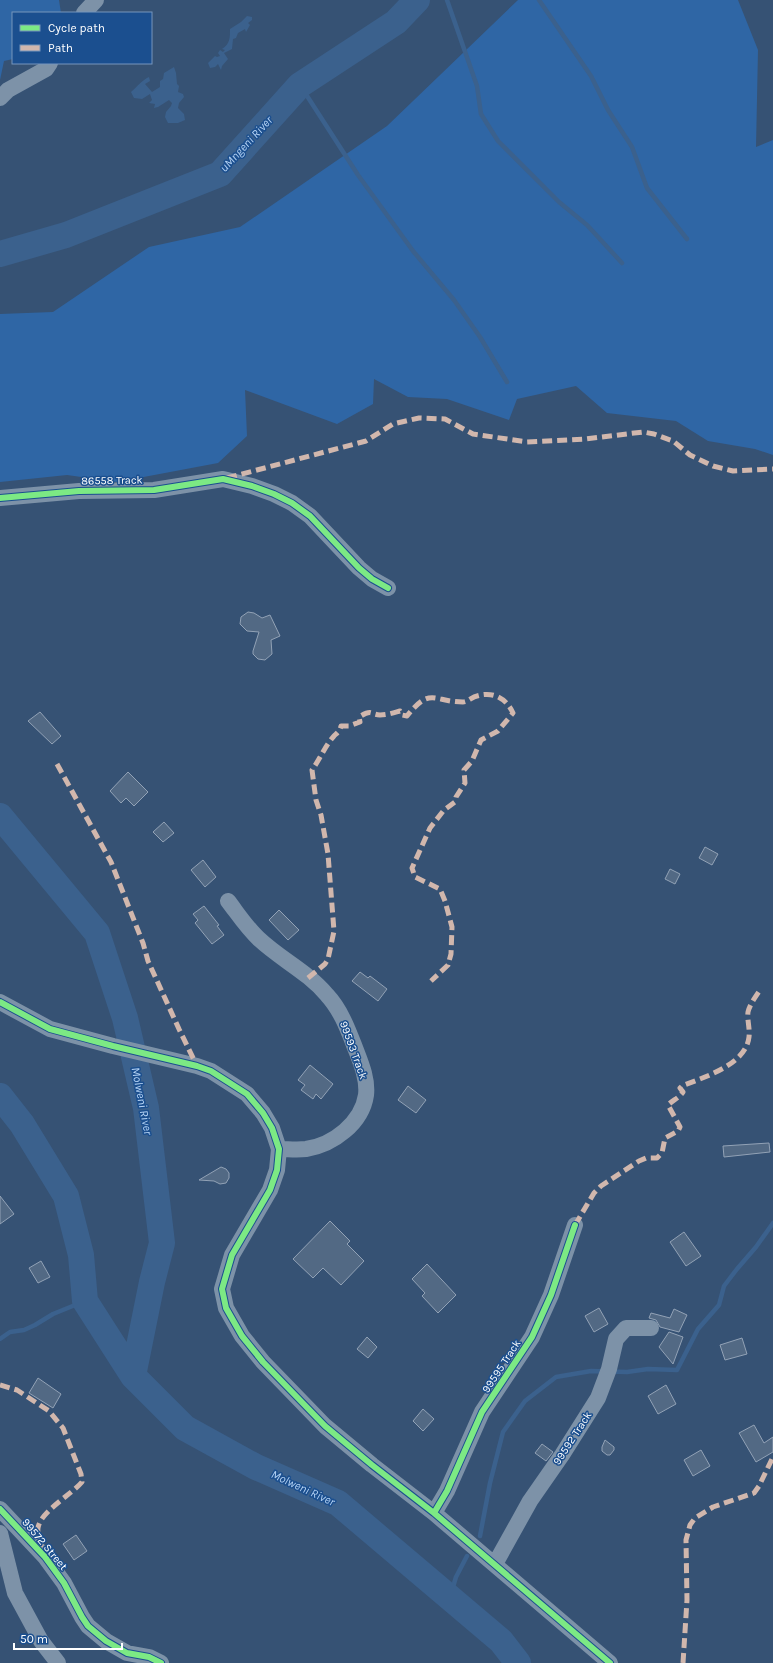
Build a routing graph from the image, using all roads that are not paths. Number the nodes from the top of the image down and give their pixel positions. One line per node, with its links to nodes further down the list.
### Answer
1 (96, 0): 2 (street)
2 (85, 12)
3 (49, 64): 4 (street)
4 (0, 98)
5 (0, 498): 6 (street, 86558 Track)
6 (388, 588)
7 (228, 902): 9 (street, 99593 Track)
8 (0, 1002): 9 (street)
9 (279, 1149): 13 (street)
10 (575, 1225): 13 (street, 99595 Track)
11 (651, 1328): 15 (street, 99592 Track)
12 (0, 1509): 17 (street, 99572 Street)
13 (434, 1513): 15 (street)
14 (0, 1533): 16 (street)
15 (494, 1564): 18 (street)
16 (58, 1663)
17 (161, 1663)
18 (610, 1663)

